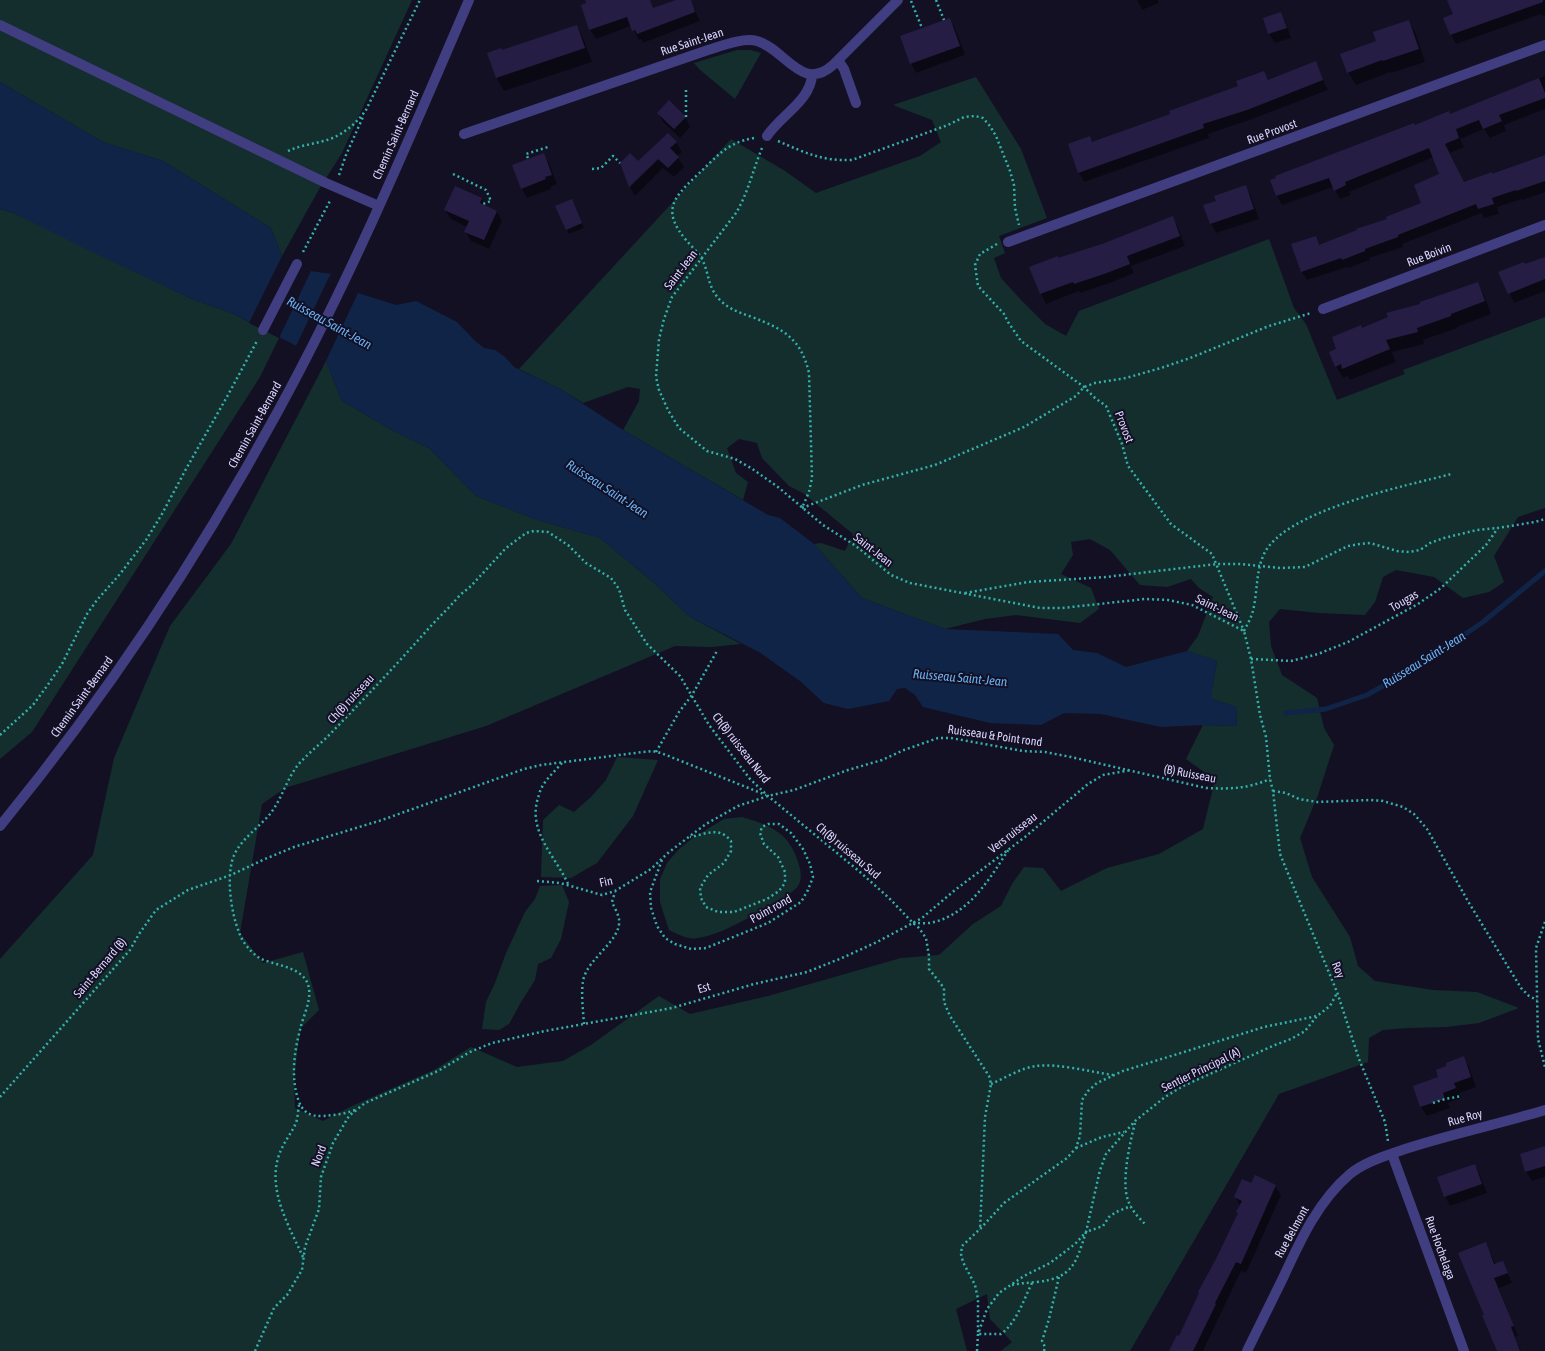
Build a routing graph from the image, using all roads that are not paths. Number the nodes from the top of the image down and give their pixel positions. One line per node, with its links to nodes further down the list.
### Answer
1 (469, 0): 10 (street, Chemin Saint-Bernard)
2 (898, 0): 5 (street)
3 (0, 25): 10 (street)
4 (1545, 45): 12 (street, Rue Provost)
5 (838, 60): 6 (street); 7 (street)
6 (812, 75): 8 (street, Rue Saint-Jean); 9 (street)
7 (856, 103)
8 (464, 134)
9 (767, 136)
10 (379, 206): 16 (street, Chemin Saint-Bernard)
11 (1545, 225): 14 (street, Rue Boivin)
12 (1008, 242)
13 (297, 264): 15 (street)
14 (1323, 309)
15 (263, 330)
16 (0, 826)
17 (1545, 1110): 18 (street, Rue Roy)
18 (1392, 1154): 19 (street, Rue Belmont); 20 (street, Rue Hochelaga)
19 (1247, 1351)
20 (1464, 1351)

